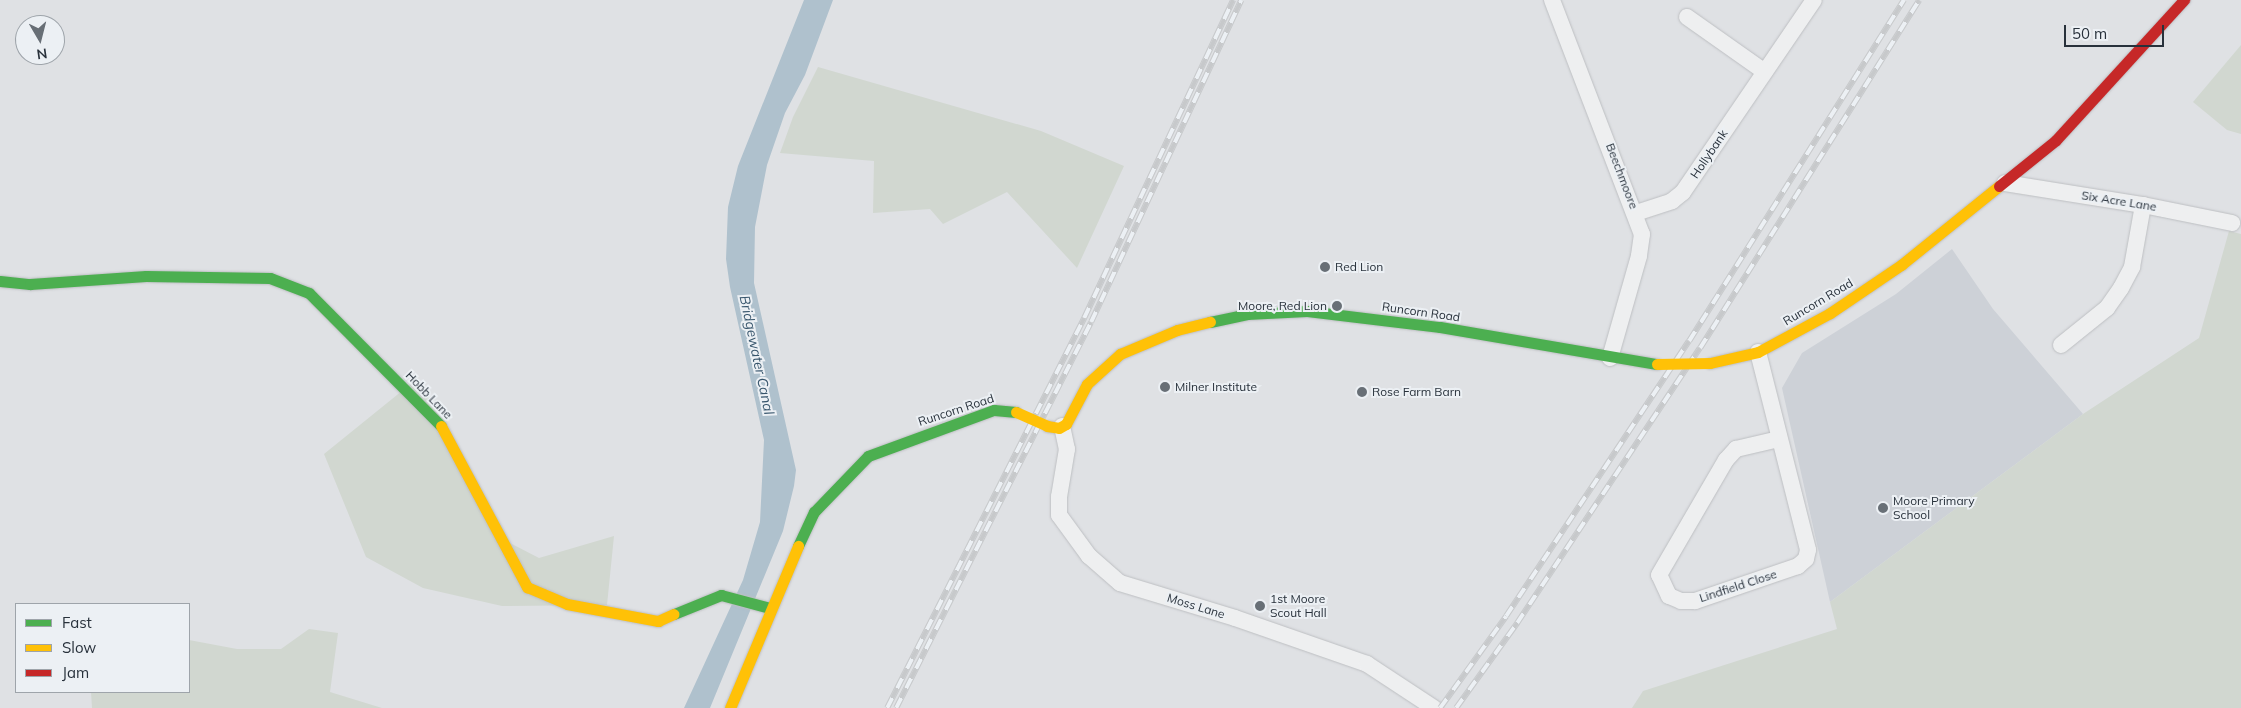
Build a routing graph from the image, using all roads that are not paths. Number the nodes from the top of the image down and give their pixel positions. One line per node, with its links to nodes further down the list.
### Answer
1 (1552, 0): 8 (street, Beechmoore)
2 (1814, 0): 5 (street, Hollybank)
3 (2184, 0): 6 (street, Runcorn Road)
4 (1687, 17): 5 (street)
5 (1764, 72): 8 (street, Hollybank)
6 (2005, 183): 7 (street, Six Acre Lane); 12 (street, Runcorn Road)
7 (2143, 205): 9 (street, Six Acre Lane); 11 (street)
8 (1636, 212): 13 (street, Beechmoore)
9 (2232, 223)
10 (0, 281): 16 (street, Hobb Lane)
11 (2061, 345)
12 (1758, 352): 13 (street, Runcorn Road, bridge); 15 (street, Lindfield Close)
13 (1610, 358): 14 (street, Runcorn Road)
14 (1055, 426): 16 (street, Runcorn Road, bridge); 17 (street, Moss Lane)
15 (1779, 440): 15 (street, Lindfield Close)
16 (766, 607): 18 (street, Runcorn Road)
17 (1430, 705)
18 (730, 708)

